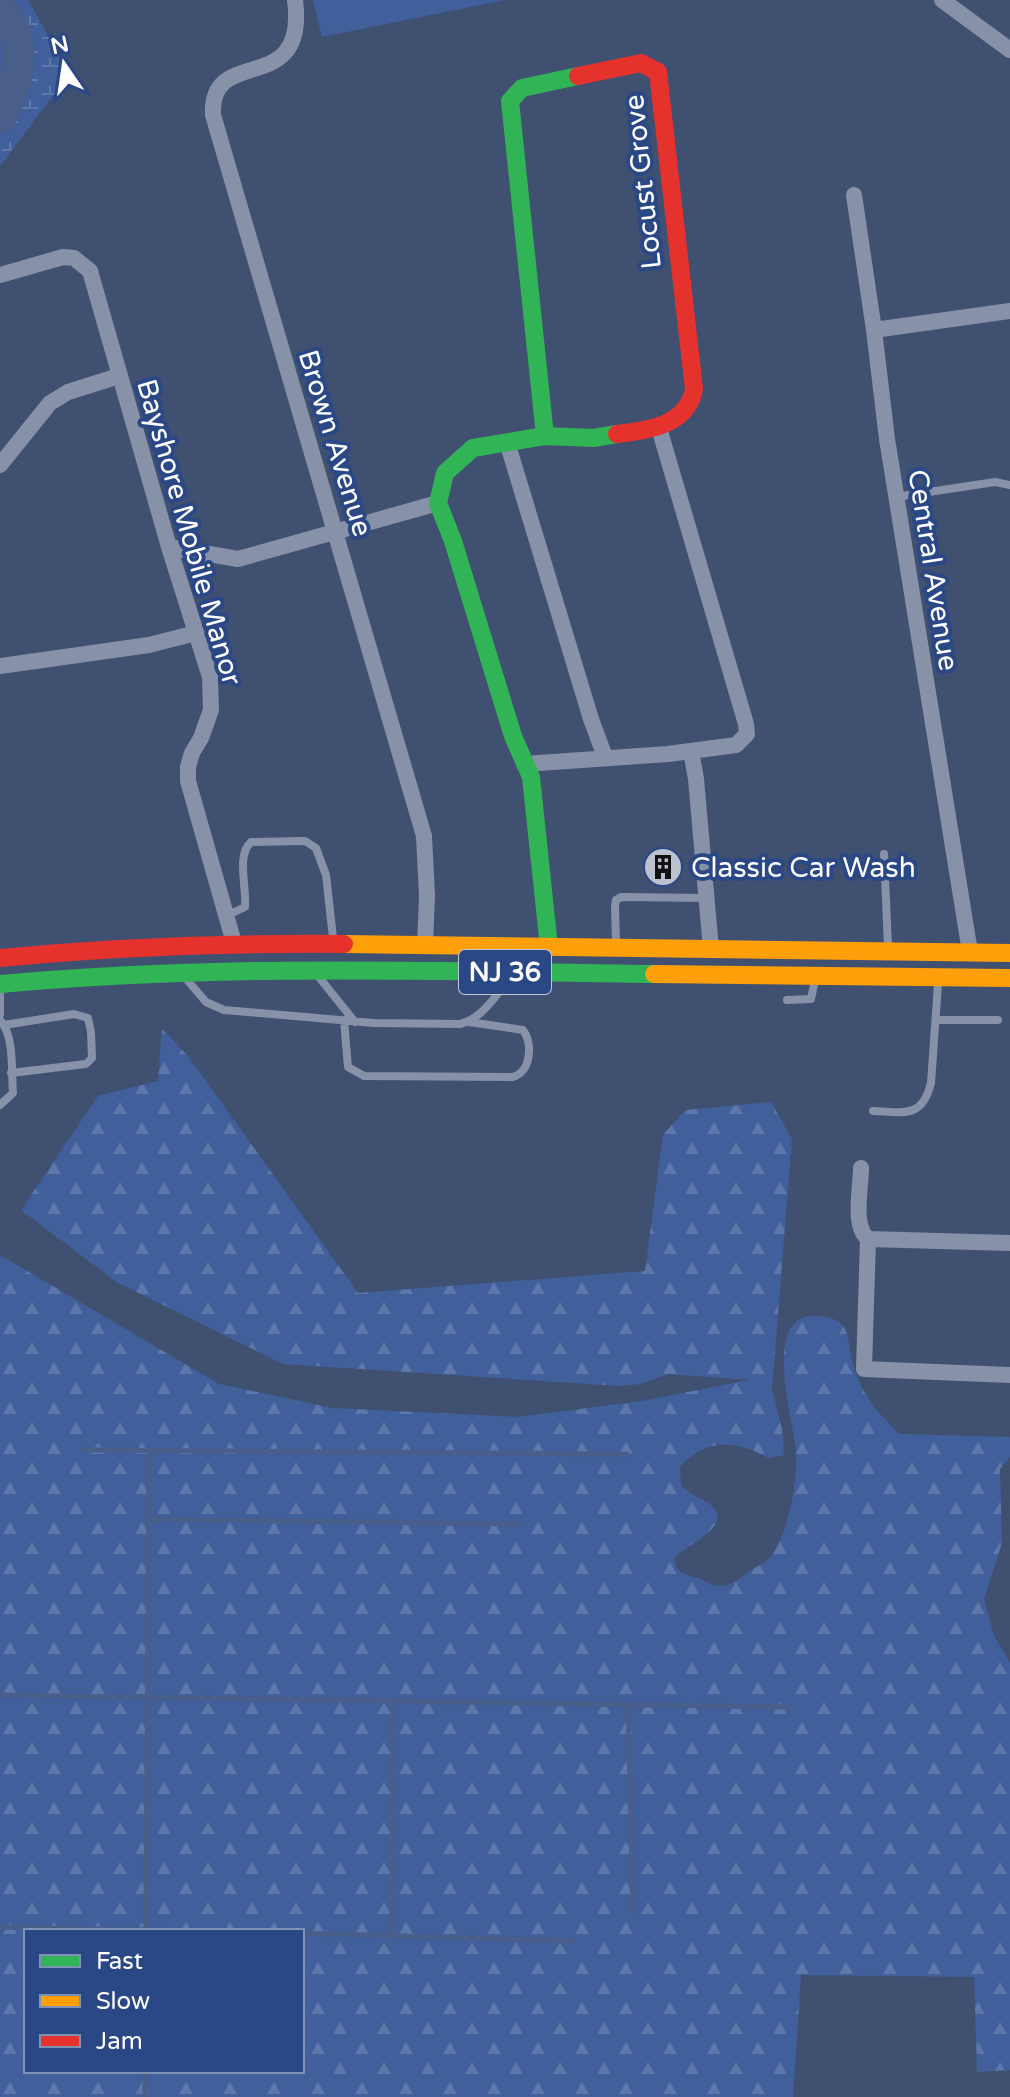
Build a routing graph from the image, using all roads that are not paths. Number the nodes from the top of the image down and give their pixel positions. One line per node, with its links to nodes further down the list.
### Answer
1 (295, 0): 16 (street, Brown Avenue)
2 (942, 0): 3 (street)
3 (1010, 50)
4 (854, 195): 7 (street, Central Avenue)
5 (0, 275): 8 (street, Bayshore Mobile Manor)
6 (1010, 311): 7 (street)
7 (874, 330): 14 (street, Central Avenue)
8 (119, 376): 12 (street); 17 (street, Bayshore Mobile Manor)
9 (659, 428): 10 (main road, Locust Grove); 10 (main road, Locust Grove); 20 (street)
10 (545, 436): 11 (main road, Locust Grove)
11 (507, 442): 15 (main road, Locust Grove); 21 (street)
12 (0, 465)
13 (1010, 485): 14 (lane)
14 (896, 497): 33 (street, Central Avenue)
15 (438, 503): 16 (street); 22 (main road)
16 (335, 533): 17 (street); 28 (street, Brown Avenue)
17 (169, 547): 18 (street, Bayshore Mobile Manor)
18 (196, 633): 19 (street); 25 (street, Bayshore Mobile Manor)
19 (0, 666)
20 (691, 751): 21 (street); 24 (street)
21 (605, 757): 22 (street)
22 (524, 764): 29 (main road)
23 (884, 854): 32 (lane)
24 (706, 898): 30 (lane); 31 (street)
25 (228, 915): 26 (street, Bayshore Mobile Manor); 27 (lane)
26 (234, 943): 27 (main road, NJ 36); 35 (main road, NJ 36)
27 (333, 944): 28 (main road, NJ 36)
28 (425, 945): 29 (main road, NJ 36)
29 (549, 947): 30 (main road, NJ 36)
30 (616, 948): 31 (main road, NJ 36)
31 (711, 949): 32 (main road, NJ 36)
32 (888, 951): 33 (main road, NJ 36)
33 (970, 952): 34 (main road, NJ 36)
34 (1010, 953)
35 (0, 958)
36 (312, 970): 37 (main road, NJ 36); 38 (main road, NJ 36); 48 (lane)
37 (179, 971): 42 (main road, NJ 36); 45 (lane)
38 (516, 972): 39 (main road, NJ 36); 49 (lane)
39 (816, 976): 40 (main road, NJ 36); 43 (lane)
40 (938, 978): 41 (main road, NJ 36); 46 (lane)
41 (1010, 978)
42 (0, 984): 44 (lane)
43 (787, 1000)
44 (1, 1019): 50 (lane); 50 (lane)
45 (344, 1020): 48 (lane); 49 (lane)
46 (936, 1020): 47 (lane); 52 (lane)
47 (998, 1020)
48 (355, 1022): 49 (lane)
49 (468, 1022)
50 (11, 1073): 51 (lane)
51 (0, 1105)
52 (873, 1111)
53 (861, 1168): 54 (street)
54 (868, 1239): 55 (street); 56 (street)
55 (1010, 1243)
56 (1010, 1375)

